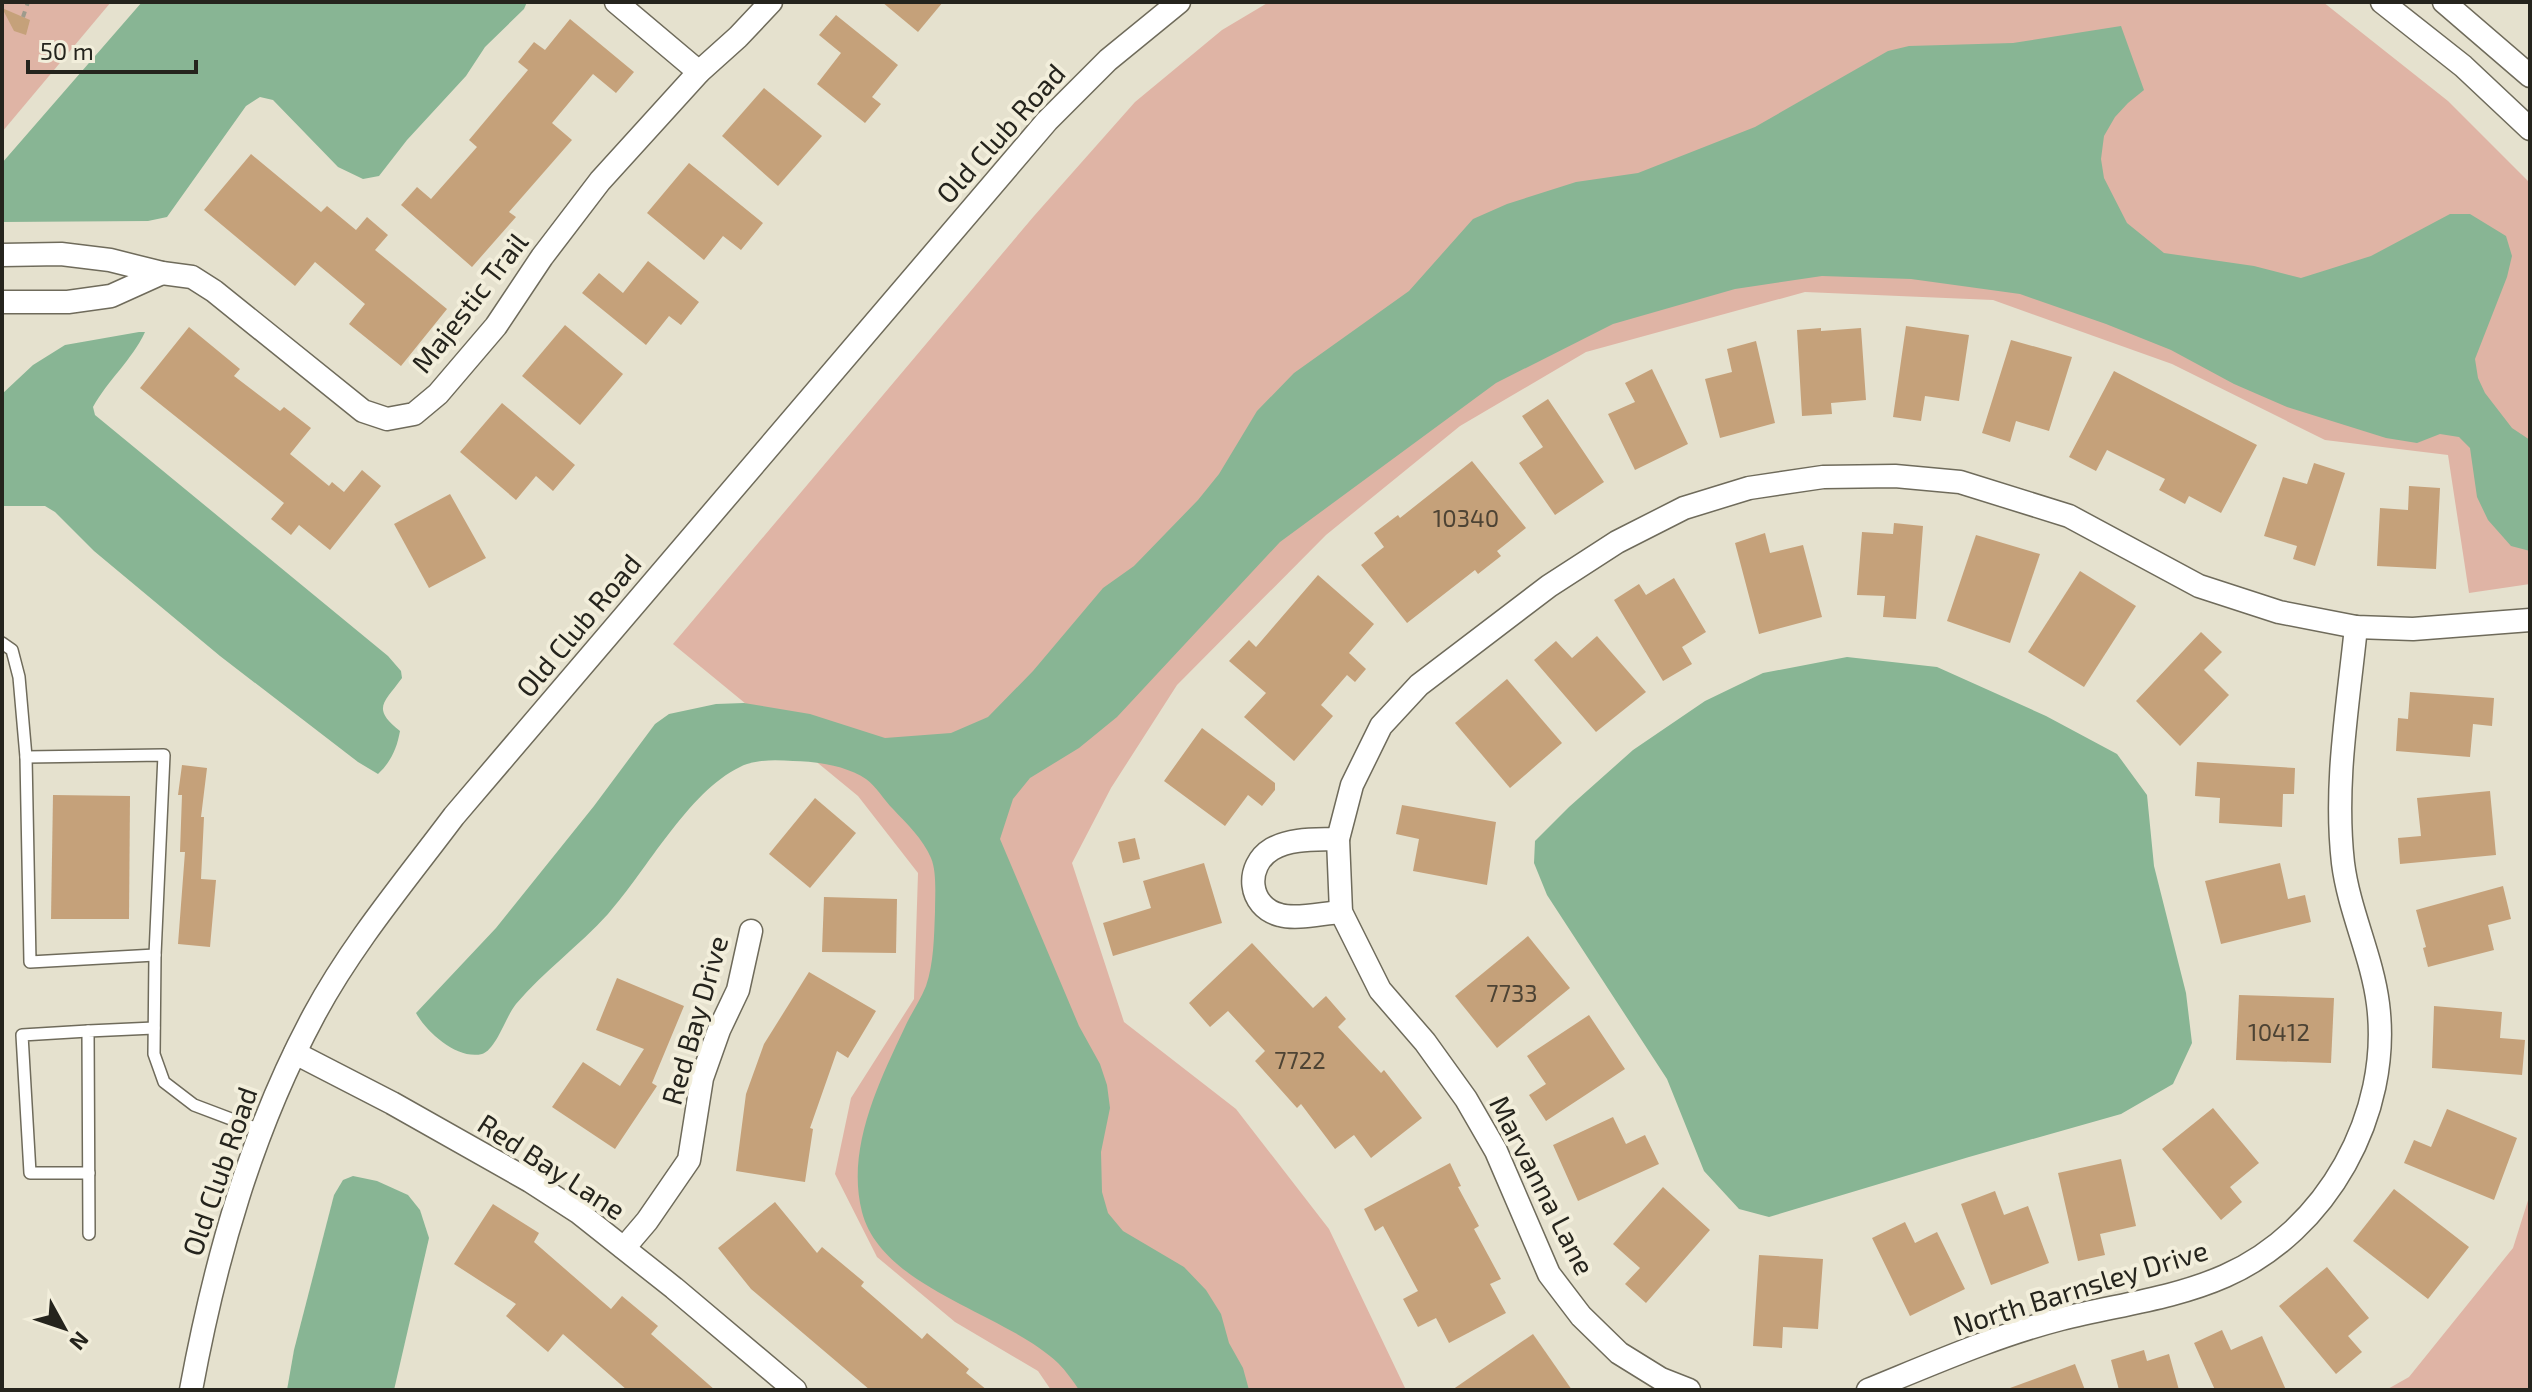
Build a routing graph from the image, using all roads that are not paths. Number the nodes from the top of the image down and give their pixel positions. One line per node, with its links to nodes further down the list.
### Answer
1 (616, 2): 6 (street)
2 (771, 2): 6 (street, Majestic Trail)
3 (1179, 2): 22 (street, Old Club Road)
4 (2382, 2): 8 (street)
5 (2444, 2): 7 (street)
6 (699, 72): 10 (street, Majestic Trail)
7 (2530, 76)
8 (2530, 129)
9 (2, 255): 10 (street, Majestic Trail)
10 (162, 273): 11 (street)
11 (2, 302)
12 (2530, 620): 13 (street, Marvanna Lane)
13 (2356, 627): 16 (street, Marvanna Lane); 30 (street, North Barnsley Drive)
14 (2, 643): 15 (lane)
15 (26, 757): 19 (lane); 19 (lane)
16 (1338, 839): 17 (street, Marvanna Lane); 17 (street)
17 (1341, 912): 29 (street, Marvanna Lane)
18 (751, 931): 26 (street, Red Bay Drive)
19 (155, 955): 20 (lane)
20 (154, 1028): 21 (lane); 23 (lane)
21 (88, 1031): 24 (lane); 24 (lane)
22 (295, 1053): 23 (street, Old Club Road); 26 (street, Red Bay Lane)
23 (260, 1130): 27 (street, Old Club Road)
24 (89, 1173): 25 (lane)
25 (89, 1234)
26 (624, 1248): 28 (street, Red Bay Lane)
27 (191, 1390)
28 (795, 1390)
29 (1689, 1390)
30 (1868, 1390)

